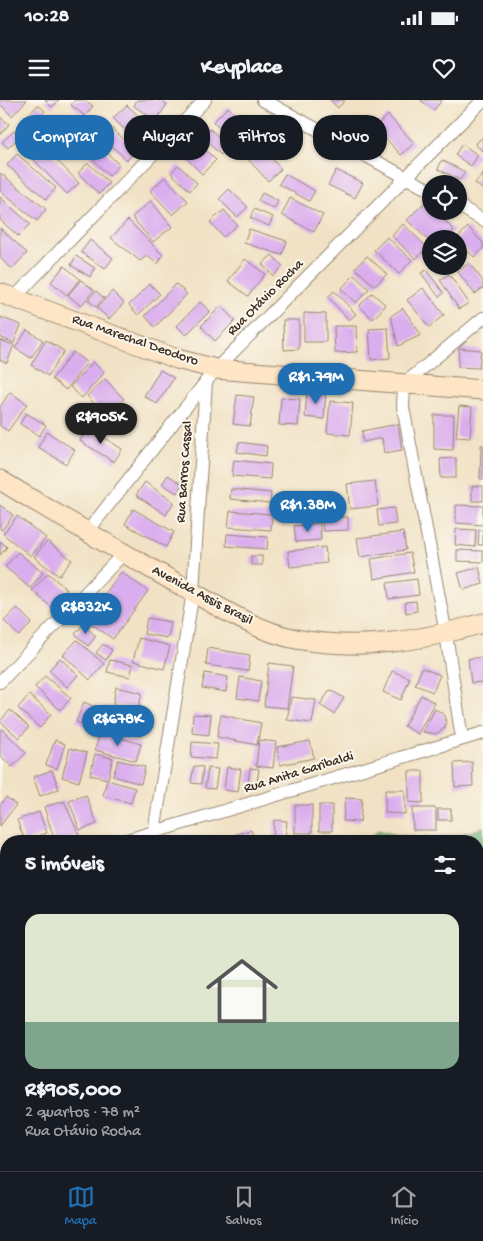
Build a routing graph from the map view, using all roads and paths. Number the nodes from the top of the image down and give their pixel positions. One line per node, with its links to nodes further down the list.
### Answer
1 (205, 100): 8 (street)
2 (263, 100): 4 (street)
3 (483, 100): 4 (street, Rua Otávio Rocha)
4 (406, 178): 5 (street); 10 (street, Rua Otávio Rocha)
5 (422, 187)
6 (467, 211): 7 (street)
7 (483, 220)
8 (7, 295): 10 (street, Rua Marechal Deodoro)
9 (483, 318): 11 (street)
10 (211, 375): 11 (street, Rua Marechal Deodoro); 14 (street, Rua Otávio Rocha); 16 (street, Rua Barros Cassal)
11 (404, 384): 12 (street, Rua Marechal Deodoro); 18 (street)
12 (483, 390)
13 (0, 480): 14 (street, Avenida Assis Brasil)
14 (87, 532): 15 (street, Avenida Assis Brasil)
15 (124, 553): 16 (street, Avenida Assis Brasil); 19 (street)
16 (192, 592): 18 (street, Avenida Assis Brasil); 22 (street, Rua Barros Cassal)
17 (483, 623): 18 (street, Avenida Assis Brasil)
18 (446, 634): 21 (street)
19 (0, 682)
20 (483, 733): 21 (street, Rua Anita Garibaldi)
21 (462, 739): 22 (street, Rua Anita Garibaldi)
22 (154, 832): 23 (street, Rua Anita Garibaldi)
23 (144, 835)

